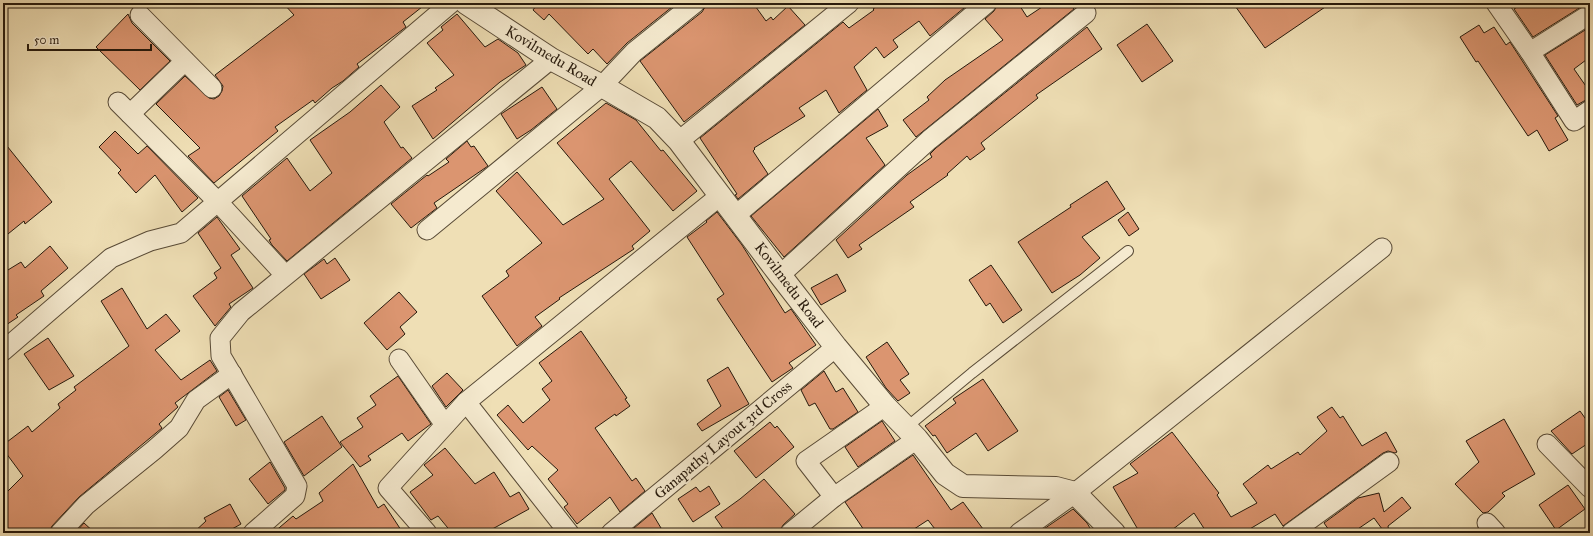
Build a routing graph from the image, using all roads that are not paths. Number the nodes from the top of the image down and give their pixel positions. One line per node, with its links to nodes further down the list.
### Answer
1 (452, 3): 18 (street)
2 (466, 3): 11 (street, Kovilmedu Road)
3 (695, 3): 13 (street)
4 (849, 3): 16 (street)
5 (987, 3): 19 (street)
6 (1496, 3): 10 (street)
7 (1086, 14): 24 (street)
8 (1590, 14): 10 (street)
9 (140, 15): 12 (street)
10 (1530, 52): 15 (street)
11 (550, 59): 13 (street, Kovilmedu Road); 23 (street)
12 (185, 61): 14 (street); 18 (street)
13 (602, 86): 16 (street, Kovilmedu Road); 20 (street)
14 (212, 88)
15 (1590, 110)
16 (680, 141): 17 (street, Kovilmedu Road)
17 (721, 196): 19 (street, Kovilmedu Road); 29 (street)
18 (218, 202): 23 (street); 26 (street)
19 (736, 215): 24 (street, Kovilmedu Road)
20 (426, 230)
21 (1382, 248): 36 (street)
22 (1128, 251): 32 (lane)
23 (285, 275): 28 (street)
24 (780, 275): 25 (street, Kovilmedu Road)
25 (836, 347): 30 (street, Kovilmedu Road); 42 (street, Ganapathy Layout 3rd Cross)
26 (3, 351)
27 (399, 359): 31 (street)
28 (232, 374): 38 (street); 39 (street)
29 (466, 402): 31 (street); 41 (street)
30 (885, 406): 32 (street, Kovilmedu Road); 37 (street)
31 (445, 425): 40 (street)
32 (912, 433): 36 (street, Kovilmedu Road); 37 (street)
33 (1547, 444): 35 (street)
34 (1389, 462): 46 (street)
35 (1590, 488)
36 (1075, 492): 44 (street); 45 (street)
37 (834, 497): 43 (street)
38 (60, 533)
39 (253, 533)
40 (427, 533)
41 (569, 533)
42 (611, 533)
43 (790, 533)
44 (1019, 533)
45 (1114, 533)
46 (1291, 533)

